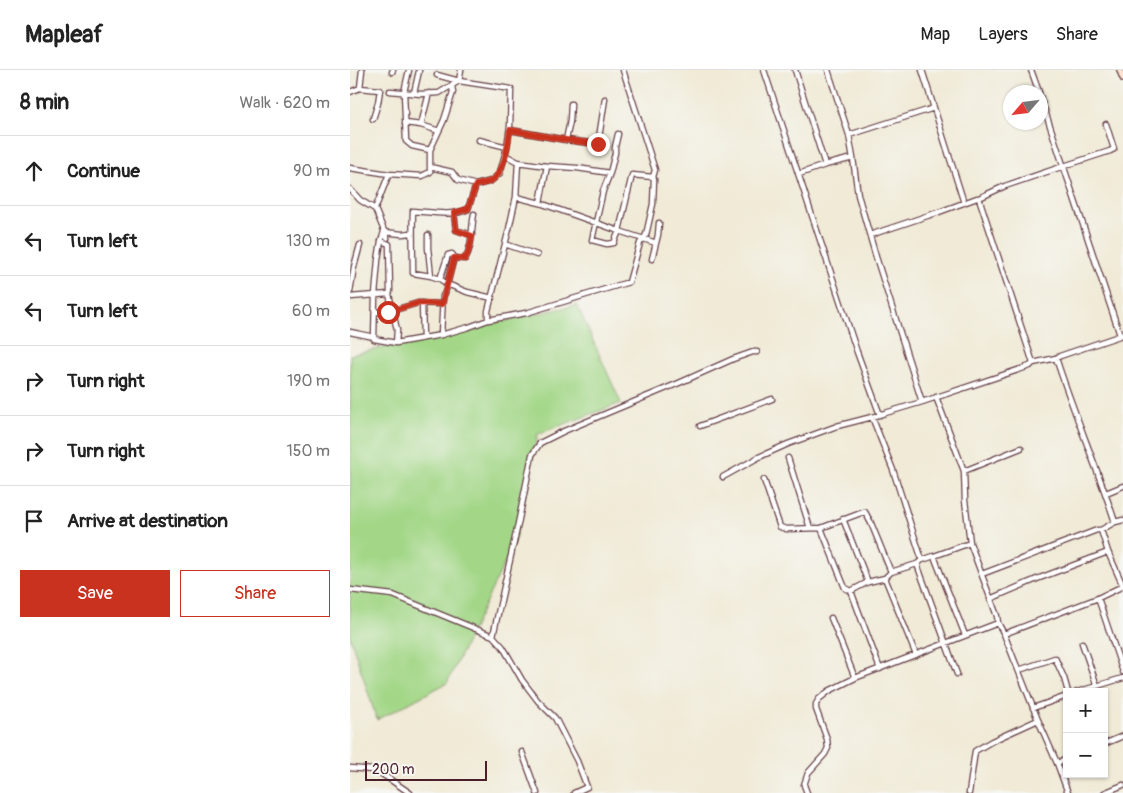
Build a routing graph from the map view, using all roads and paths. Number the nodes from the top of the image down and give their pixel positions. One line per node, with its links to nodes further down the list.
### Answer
1 (362, 70): 17 (street)
2 (410, 70): 20 (street)
3 (419, 70): 21 (street)
4 (461, 70): 14 (street)
5 (623, 70): 50 (street)
6 (764, 70): 49 (street)
7 (795, 70): 42 (street)
8 (828, 70): 34 (street)
9 (922, 70): 25 (street)
10 (1031, 70): 15 (street)
11 (1120, 70): 13 (street)
12 (437, 75): 14 (street)
13 (1123, 78)
14 (459, 81): 16 (street); 31 (street)
15 (1036, 85)
16 (452, 86): 22 (street); 32 (street)
17 (360, 88): 19 (street); 26 (street)
18 (390, 91): 20 (street)
19 (350, 92)
20 (404, 92): 21 (street); 28 (street)
21 (414, 93): 22 (street)
22 (429, 94): 30 (street)
23 (605, 99): 36 (street)
24 (571, 104): 36 (street)
25 (934, 108): 34 (street); 56 (street)
26 (373, 119)
27 (1048, 119): 44 (street)
28 (405, 123): 30 (street); 38 (street)
29 (1106, 124): 44 (street)
30 (421, 125): 32 (street)
31 (510, 130): 36 (street); 37 (street)
32 (439, 131): 38 (street)
33 (618, 134): 47 (street)
34 (849, 135): 40 (street)
35 (479, 140): 37 (street)
36 (566, 140)
37 (508, 147): 39 (street)
38 (430, 150): 45 (street)
39 (505, 155): 41 (street); 51 (street)
40 (853, 158): 42 (street); 66 (street)
41 (518, 162): 43 (street); 53 (street)
42 (825, 165): 49 (street)
43 (547, 166): 47 (street); 55 (street)
44 (1064, 166): 54 (street); 91 (street)
45 (430, 167): 48 (street); 51 (street)
46 (350, 168): 48 (street)
47 (610, 173): 61 (street)
48 (389, 174): 57 (street)
49 (799, 174): 101 (street)
50 (653, 177): 62 (street); 69 (street)
51 (476, 185): 58 (street)
52 (350, 189): 57 (street)
53 (516, 197): 55 (street); 72 (street)
54 (979, 198): 56 (street); 97 (street)
55 (540, 203): 61 (street)
56 (964, 203): 66 (street)
57 (375, 209): 63 (street)
58 (454, 213): 64 (street); 67 (street)
59 (474, 214): 67 (street)
60 (660, 222): 71 (street)
61 (595, 223): 62 (street); 62 (street)
62 (619, 231): 69 (street)
63 (384, 232): 64 (street); 68 (street); 70 (street)
64 (412, 233): 77 (street)
65 (428, 234): 77 (street)
66 (870, 235): 100 (street)
67 (472, 236): 75 (street)
68 (387, 238)
69 (643, 240): 71 (street); 88 (street)
70 (381, 241): 80 (street); 81 (street)
71 (656, 243): 76 (street)
72 (505, 244): 74 (street); 83 (street)
73 (360, 245): 82 (street)
74 (537, 255)
75 (454, 258): 78 (street); 79 (street)
76 (652, 259)
77 (430, 276): 78 (street)
78 (440, 279): 79 (street)
79 (447, 284): 83 (street); 85 (street)
80 (389, 294): 81 (street); 86 (street)
81 (375, 295): 82 (street); 87 (street)
82 (350, 296)
83 (492, 298): 88 (street)
84 (422, 303): 85 (street); 86 (street); 93 (street)
85 (442, 304): 90 (street)
86 (393, 310): 87 (street); 94 (street)
87 (375, 312): 92 (street)
88 (488, 320): 90 (street)
89 (350, 332): 92 (street)
90 (440, 335): 93 (street)
91 (1122, 335): 96 (street)
92 (374, 337): 94 (street)
93 (423, 338): 94 (street)
94 (396, 343)
95 (757, 352): 134 (street)
96 (1056, 358): 97 (street); 110 (street)
97 (1033, 363): 98 (street)
98 (936, 397): 100 (street); 106 (street)
99 (772, 399): 103 (street)
100 (922, 402): 101 (street)
101 (880, 414): 102 (street)
102 (872, 417): 107 (street); 120 (street)
103 (700, 426)
104 (1021, 448): 106 (street)
105 (788, 458): 114 (street)
106 (964, 471): 117 (street)
107 (723, 477)
108 (764, 480): 114 (street)
109 (1123, 486): 110 (street)
110 (1106, 493): 113 (street)
111 (843, 520): 115 (street); 122 (street); 125 (street)
112 (1123, 520): 113 (street)
113 (1115, 522): 116 (street)
114 (810, 528): 115 (street)
115 (821, 528): 127 (street)
116 (1101, 530): 118 (street); 123 (street)
117 (970, 543): 119 (street); 123 (street)
118 (1108, 552): 128 (street); 129 (street)
119 (934, 556): 120 (street); 133 (street)
120 (922, 560): 121 (street)
121 (917, 564): 122 (street); 135 (street)
122 (892, 572): 124 (street)
123 (982, 574): 129 (street)
124 (885, 578): 125 (street); 137 (street)
125 (868, 582): 127 (street)
126 (350, 590): 134 (street)
127 (851, 591): 138 (street)
128 (1098, 598): 132 (street); 140 (street)
129 (990, 599): 131 (street)
130 (831, 618): 142 (street)
131 (998, 623): 132 (street); 133 (street)
132 (1004, 634): 139 (street)
133 (965, 635): 135 (street)
134 (493, 636): 157 (street)
135 (946, 643): 137 (street); 141 (street)
136 (1082, 643): 144 (street)
137 (916, 655): 138 (street)
138 (880, 669): 142 (street)
139 (1019, 670): 145 (street); 148 (street)
140 (1123, 672)
141 (957, 674)
142 (855, 678): 162 (street)
143 (1123, 678): 144 (street)
144 (1097, 686): 146 (street)
145 (1067, 688)
146 (1090, 688)
147 (1063, 697): 148 (street)
148 (1033, 708): 149 (street)
149 (1038, 720): 154 (street); 163 (street)
150 (1123, 736): 151 (street)
151 (1108, 742)
152 (522, 752): 159 (street)
153 (1063, 761): 154 (street)
154 (1057, 763): 164 (street)
155 (350, 768): 158 (street)
156 (1123, 785): 165 (street)
157 (588, 787): 160 (street); 161 (street)
158 (410, 793)
159 (537, 793)
160 (574, 793)
161 (591, 793)
162 (807, 793)
163 (969, 793)
164 (1068, 793)
165 (1104, 793)

